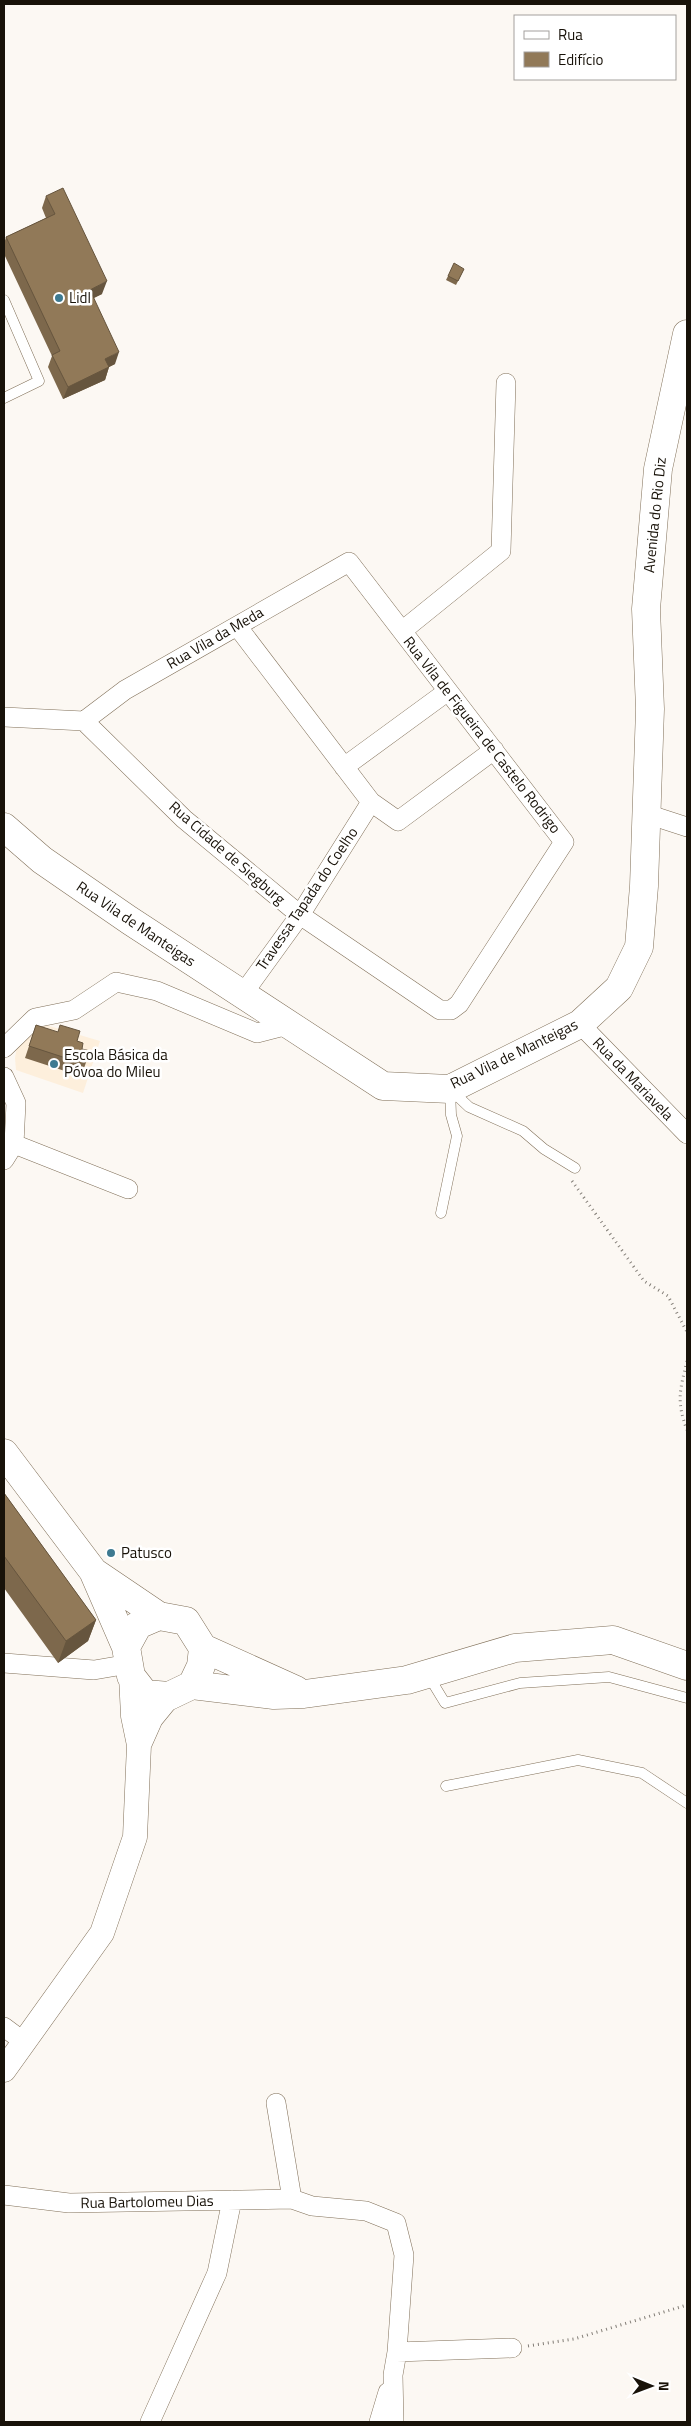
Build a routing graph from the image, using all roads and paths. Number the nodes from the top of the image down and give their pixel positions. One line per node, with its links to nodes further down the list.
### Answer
1 (4, 300): 4 (lane)
2 (687, 334): 6 (main road, Avenida do Rio Diz)
3 (506, 383): 8 (street)
4 (4, 398)
5 (349, 562): 7 (street, Rua Vila da Meda); 8 (street, Rua Vila de Figueira de Castelo Rodrigo)
6 (646, 609): 15 (main road, Rua Vila de Manteigas)
7 (237, 626): 11 (street, Rua Vila da Meda); 13 (street)
8 (402, 631): 9 (street, Rua Vila de Figueira de Castelo Rodrigo)
9 (448, 691): 12 (street, Rua Vila de Figueira de Castelo Rodrigo); 13 (street)
10 (4, 717): 11 (street)
11 (84, 721): 18 (street, Rua Cidade de Siegburg)
12 (494, 750): 14 (street); 20 (street, Rua Vila de Figueira de Castelo Rodrigo)
13 (344, 767): 14 (street)
14 (371, 802): 18 (street, Travessa Tapada do Coelho)
15 (647, 814): 17 (street); 21 (main road, Rua Vila de Manteigas)
16 (4, 827): 19 (main road, Rua Vila de Manteigas)
17 (687, 828)
18 (300, 915): 19 (street, Travessa Tapada do Coelho); 20 (street, Rua Cidade de Siegburg)
19 (242, 995): 22 (main road, Rua Vila de Manteigas)
20 (451, 1010)
21 (580, 1024): 25 (main road, Rua Vila de Manteigas); 26 (street, Rua da Mariavela)
22 (288, 1025): 23 (street); 25 (main road, Rua Vila de Manteigas)
23 (4, 1048)
24 (4, 1077): 27 (street)
25 (450, 1089): 29 (lane); 31 (lane)
26 (687, 1134)
27 (14, 1144): 28 (street); 30 (street)
28 (4, 1160)
29 (571, 1172): 32 (path)
30 (128, 1189)
31 (441, 1213)
32 (687, 1332)
33 (687, 1361): 34 (path)
34 (687, 1430)
35 (4, 1453): 36 (main road)
36 (93, 1571): 37 (main road); 40 (main road)
37 (159, 1616): 38 (main road); 40 (main road)
38 (203, 1648): 43 (main road); 44 (main road)
39 (4, 1662): 40 (street)
40 (128, 1662): 43 (main road); 46 (street)
41 (687, 1665): 42 (main road)
42 (427, 1674): 44 (main road); 45 (lane)
43 (181, 1690): 44 (main road); 46 (street)
44 (304, 1694)
45 (687, 1698)
46 (139, 1745): 50 (street)
47 (446, 1786): 48 (lane)
48 (687, 1803)
49 (4, 2027): 50 (street)
50 (24, 2042): 51 (street)
51 (4, 2070)
52 (276, 2103): 54 (street)
53 (4, 2195): 55 (street, Rua Bartolomeu Dias)
54 (292, 2199): 55 (street, Rua Bartolomeu Dias); 58 (street, Rua Bartolomeu Dias)
55 (232, 2200): 60 (street)
56 (687, 2305): 57 (path)
57 (512, 2348): 58 (street)
58 (397, 2352): 59 (street)
59 (393, 2374): 61 (street); 62 (street)
60 (150, 2422)
61 (379, 2422)
62 (394, 2422)

